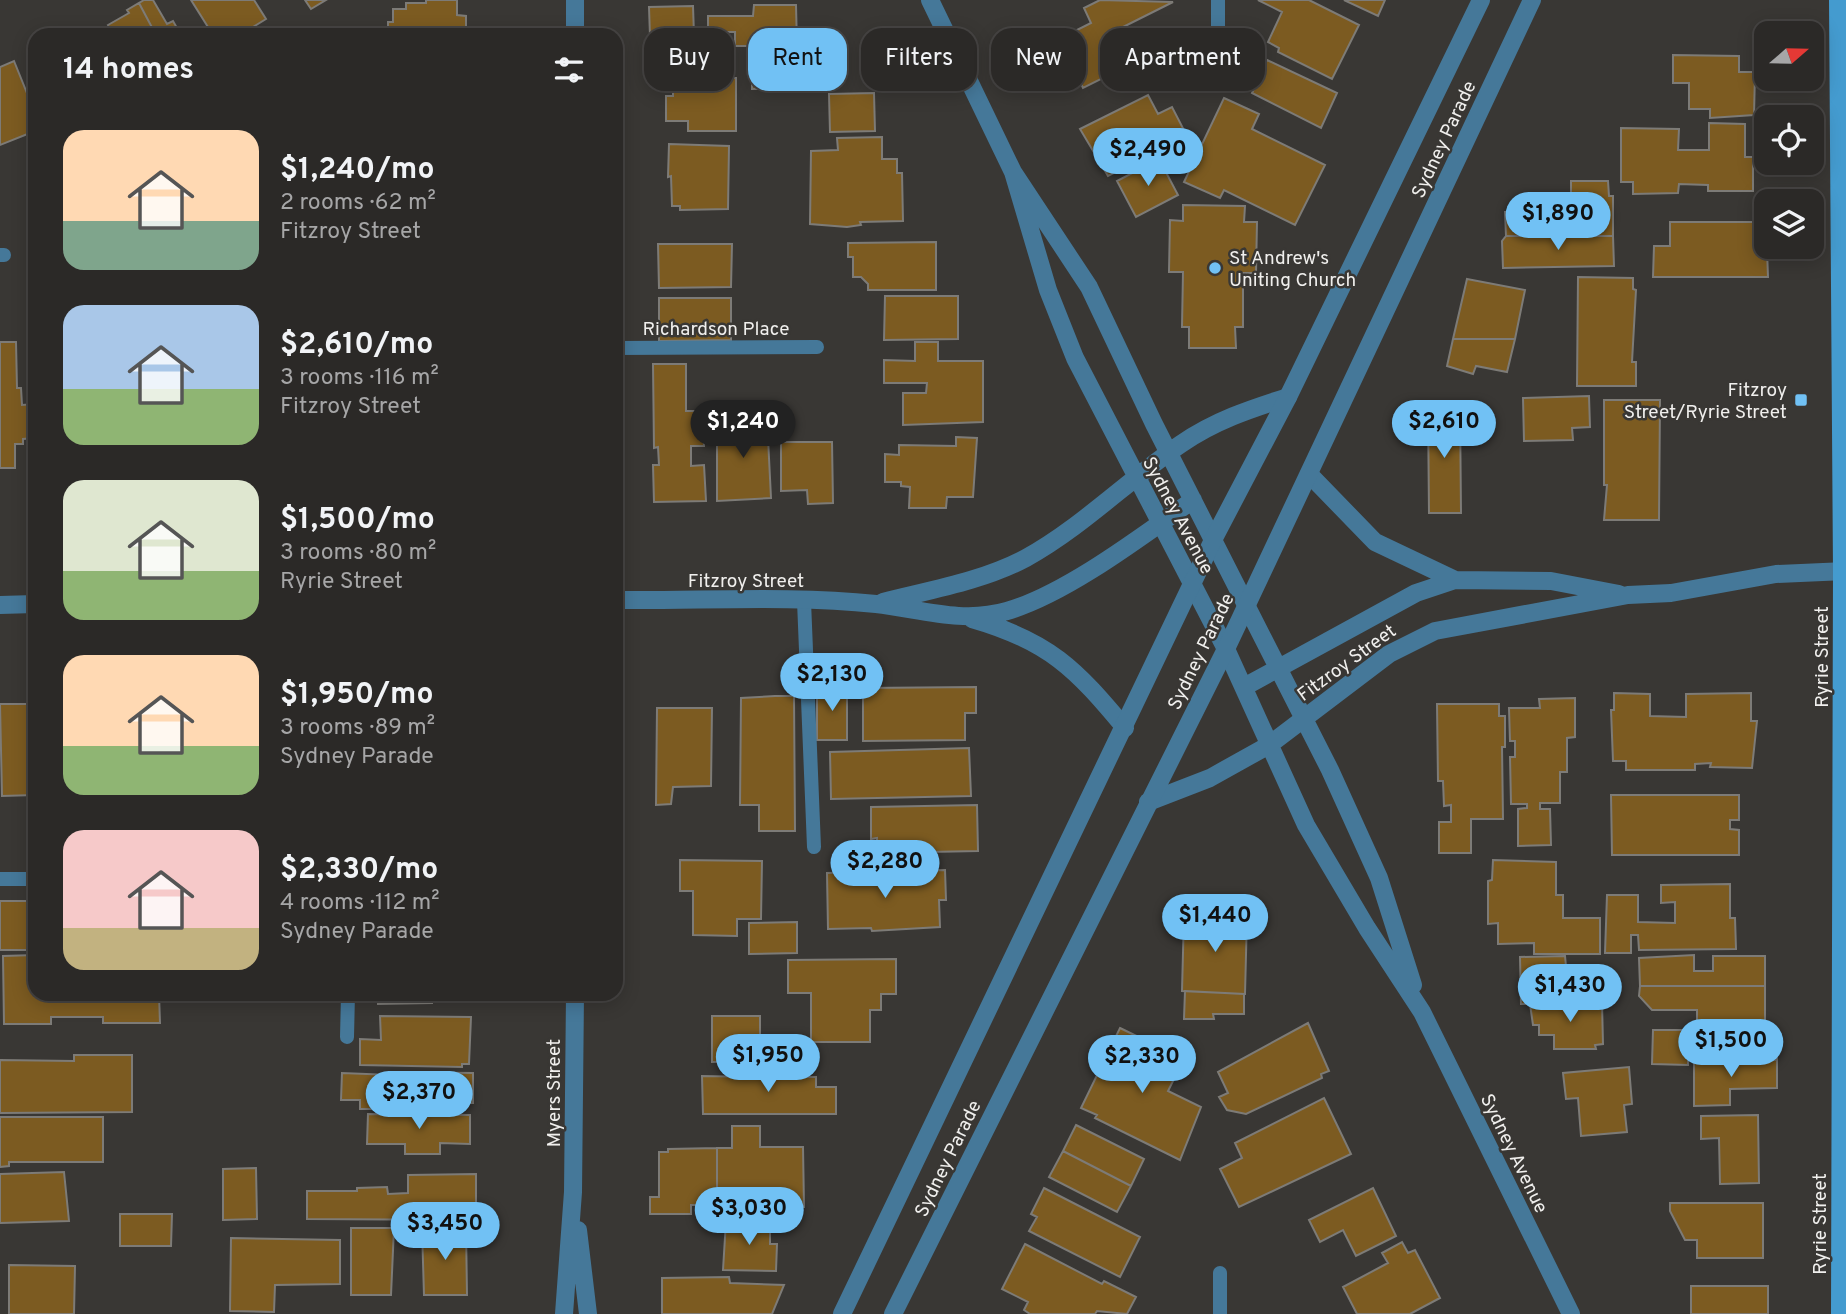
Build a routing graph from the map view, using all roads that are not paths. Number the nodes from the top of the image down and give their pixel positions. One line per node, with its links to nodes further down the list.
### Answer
1 (575, 0): 7 (street)
2 (930, 0): 9 (street, Sydney Avenue)
3 (1218, 0): 8 (lane)
4 (1481, 0): 12 (street, Sydney Parade)
5 (1532, 0): 14 (street, Sydney Parade)
6 (1838, 0): 19 (main road, Ryrie Street)
7 (575, 28)
8 (1218, 28)
9 (1013, 172): 13 (street, Sydney Avenue); 15 (street, Sydney Avenue)
10 (817, 347): 11 (lane, Richardson Place)
11 (623, 348)
12 (1288, 397): 13 (street, Fitzroy Street); 18 (street, Sydney Parade)
13 (1170, 452): 15 (street, Fitzroy Street); 16 (street, Sydney Avenue)
14 (1309, 474): 20 (street, Fitzroy Street); 28 (street, Sydney Parade)
15 (1135, 480): 17 (street, Sydney Avenue); 26 (street, Fitzroy Street)
16 (1193, 500): 17 (street, Fitzroy Street); 18 (street, Sydney Avenue)
17 (1159, 524): 21 (street, Sydney Avenue); 29 (street, Fitzroy Street)
18 (1214, 538): 21 (street, Sydney Parade); 28 (street, Sydney Avenue)
19 (1844, 571): 22 (street, Fitzroy Street); 52 (main road, Ryrie Street)
20 (1455, 580): 22 (street, Fitzroy Street); 31 (street, Fitzroy Street)
21 (1192, 584): 30 (street, Sydney Avenue); 34 (street, Sydney Parade)
22 (1628, 595): 33 (street, Fitzroy Street)
23 (623, 600): 24 (street, Fitzroy Street)
24 (804, 601): 26 (street, Fitzroy Street); 37 (lane)
25 (28, 604): 27 (street)
26 (876, 604): 29 (street, Fitzroy Street)
27 (0, 605)
28 (1247, 606): 30 (street, Sydney Parade); 31 (street, Sydney Avenue)
29 (966, 618): 34 (street, Fitzroy Street)
30 (1226, 649): 32 (street, Sydney Avenue); 36 (street, Sydney Parade)
31 (1278, 668): 32 (street, Fitzroy Street); 33 (street, Sydney Avenue)
32 (1244, 687): 35 (street, Sydney Avenue)
33 (1304, 717): 35 (street, Fitzroy Street); 42 (street, Sydney Avenue)
34 (1125, 728): 48 (street, Sydney Parade)
35 (1269, 745): 36 (street, Fitzroy Street); 42 (street, Sydney Avenue)
36 (1148, 802): 49 (street, Sydney Parade)
37 (814, 847)
38 (0, 879): 39 (lane)
39 (28, 879)
40 (348, 1001): 43 (lane)
41 (575, 1001): 44 (street, Myers Street)
42 (1422, 1012): 51 (street, Sydney Avenue)
43 (347, 1037)
44 (573, 1192): 46 (street, Myers Street); 47 (street, Myers Street)
45 (1220, 1273): 50 (lane)
46 (564, 1314)
47 (588, 1314)
48 (842, 1314)
49 (893, 1314)
50 (1220, 1314)
51 (1571, 1314)
52 (1840, 1314)

